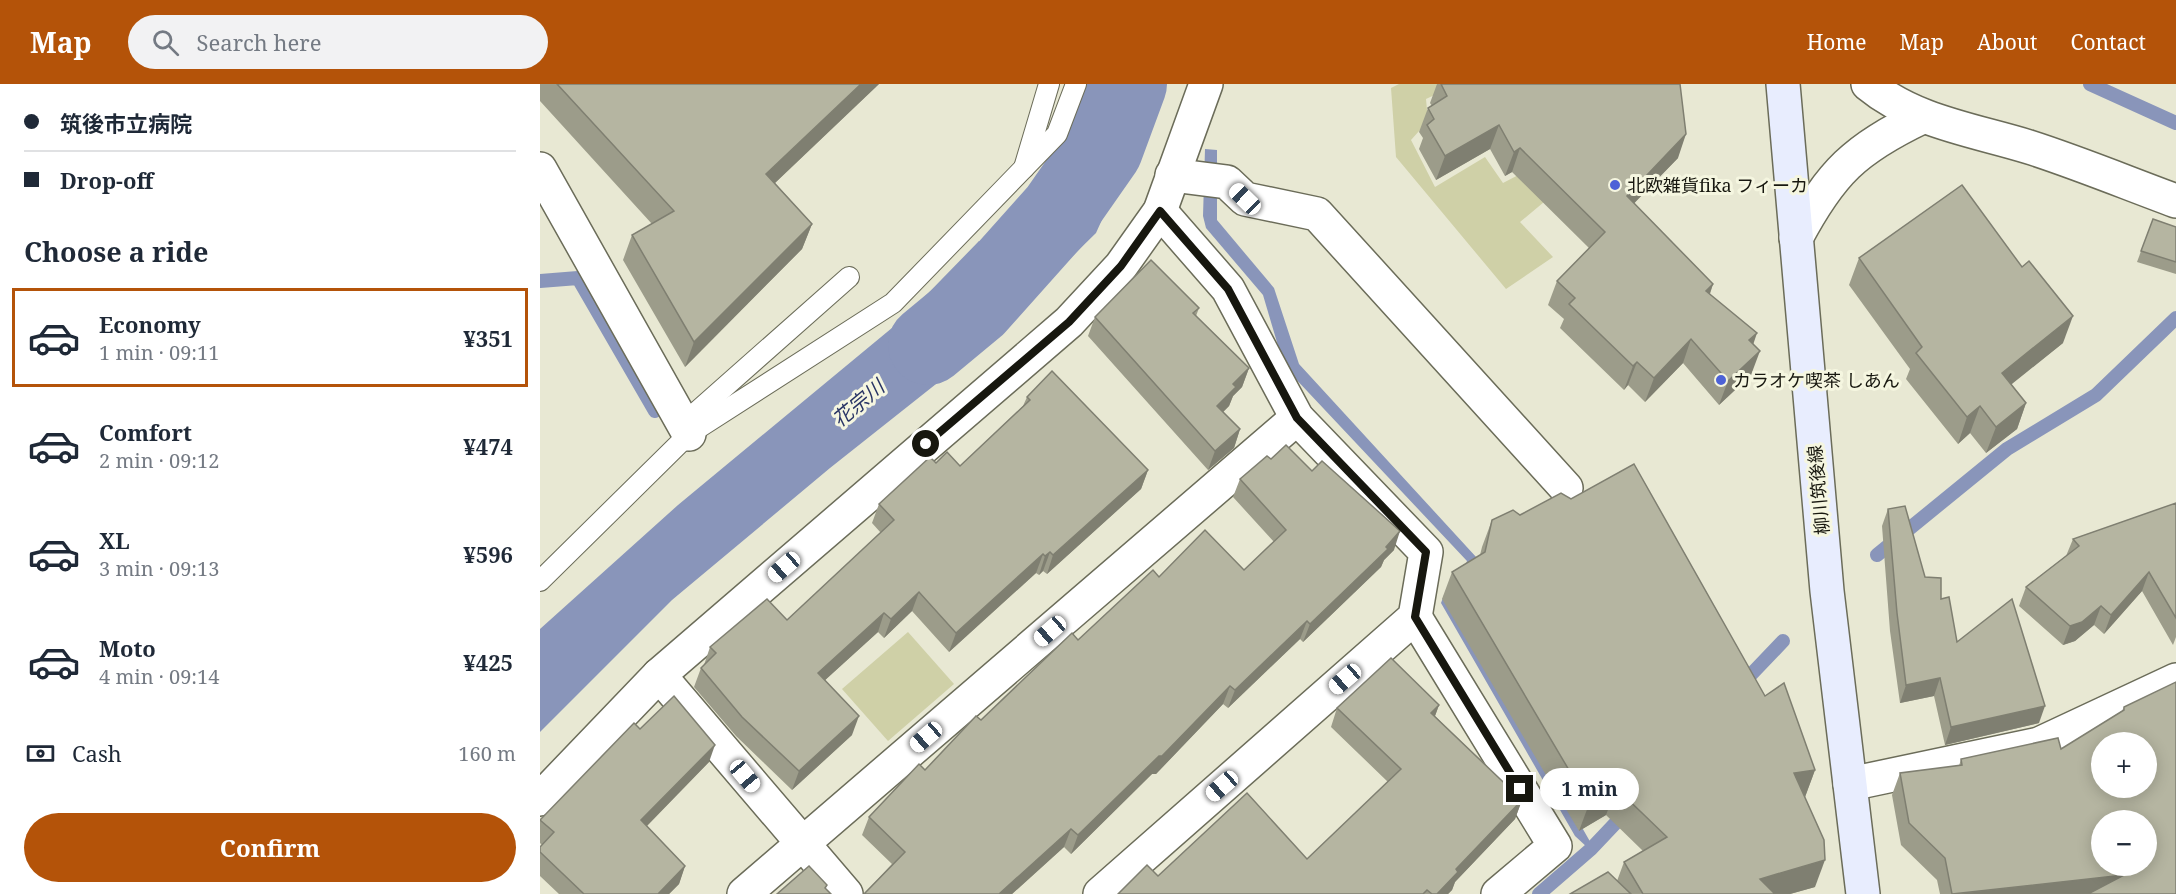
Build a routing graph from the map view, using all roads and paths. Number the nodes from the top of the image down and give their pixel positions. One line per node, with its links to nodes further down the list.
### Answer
1 (1049, 84): 8 (lane)
2 (1076, 84): 8 (lane)
3 (1206, 84): 9 (street)
4 (1783, 84): 12 (main road, 柳川筑後線)
5 (1869, 84): 6 (street)
6 (1922, 117): 10 (street); 12 (street)
7 (540, 169): 15 (street)
8 (1022, 172): 15 (lane)
9 (1198, 178): 11 (street); 16 (street)
10 (2176, 201)
11 (1160, 211): 14 (street); 19 (street)
12 (1796, 238): 21 (main road, 柳川筑後線)
13 (849, 277): 15 (lane)
14 (1297, 418): 18 (street); 23 (street)
15 (686, 429): 17 (lane)
16 (1566, 488)
17 (540, 580)
18 (1415, 617): 26 (street); 27 (street)
19 (659, 675): 22 (street); 23 (street)
20 (2176, 680): 21 (street)
21 (1850, 784): 28 (main road, 柳川筑後線)
22 (540, 799)
23 (802, 844): 24 (street); 25 (street)
24 (744, 894)
25 (846, 894)
26 (1100, 894)
27 (1498, 894)
28 (1863, 894)

